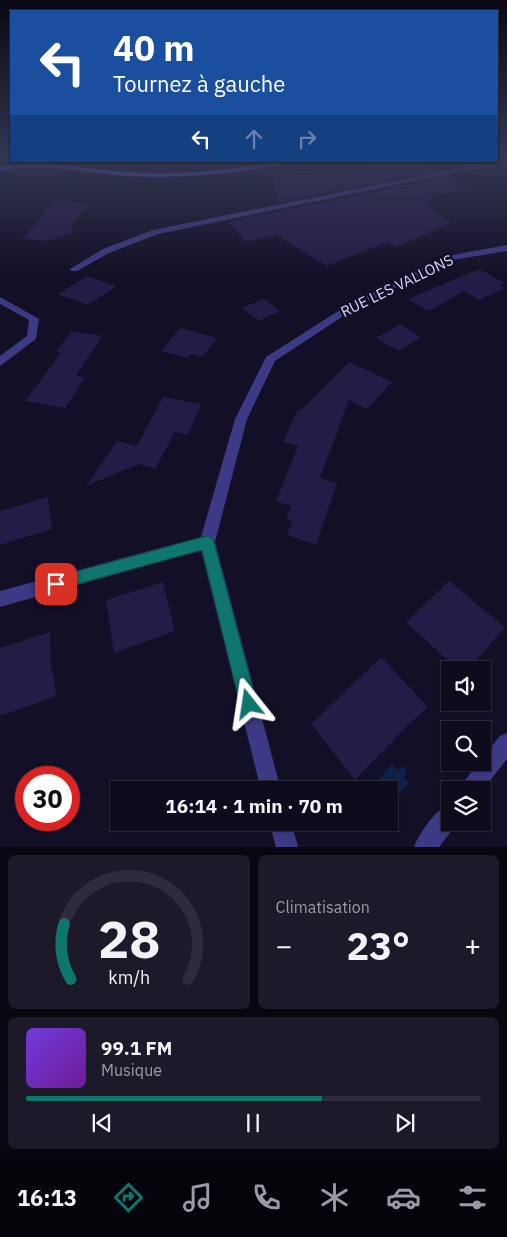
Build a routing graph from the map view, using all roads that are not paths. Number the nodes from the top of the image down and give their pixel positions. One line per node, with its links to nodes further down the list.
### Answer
1 (324, 198): 3 (street)
2 (507, 248): 6 (street, RUE LES VALLONS)
3 (74, 269)
4 (0, 300): 5 (street)
5 (0, 362)
6 (207, 542): 7 (street); 9 (street)
7 (0, 599)
8 (507, 743): 10 (street)
9 (270, 781)
10 (477, 781)
11 (441, 827): 14 (street)
12 (283, 831): 13 (street)
13 (287, 847)
14 (425, 847)

